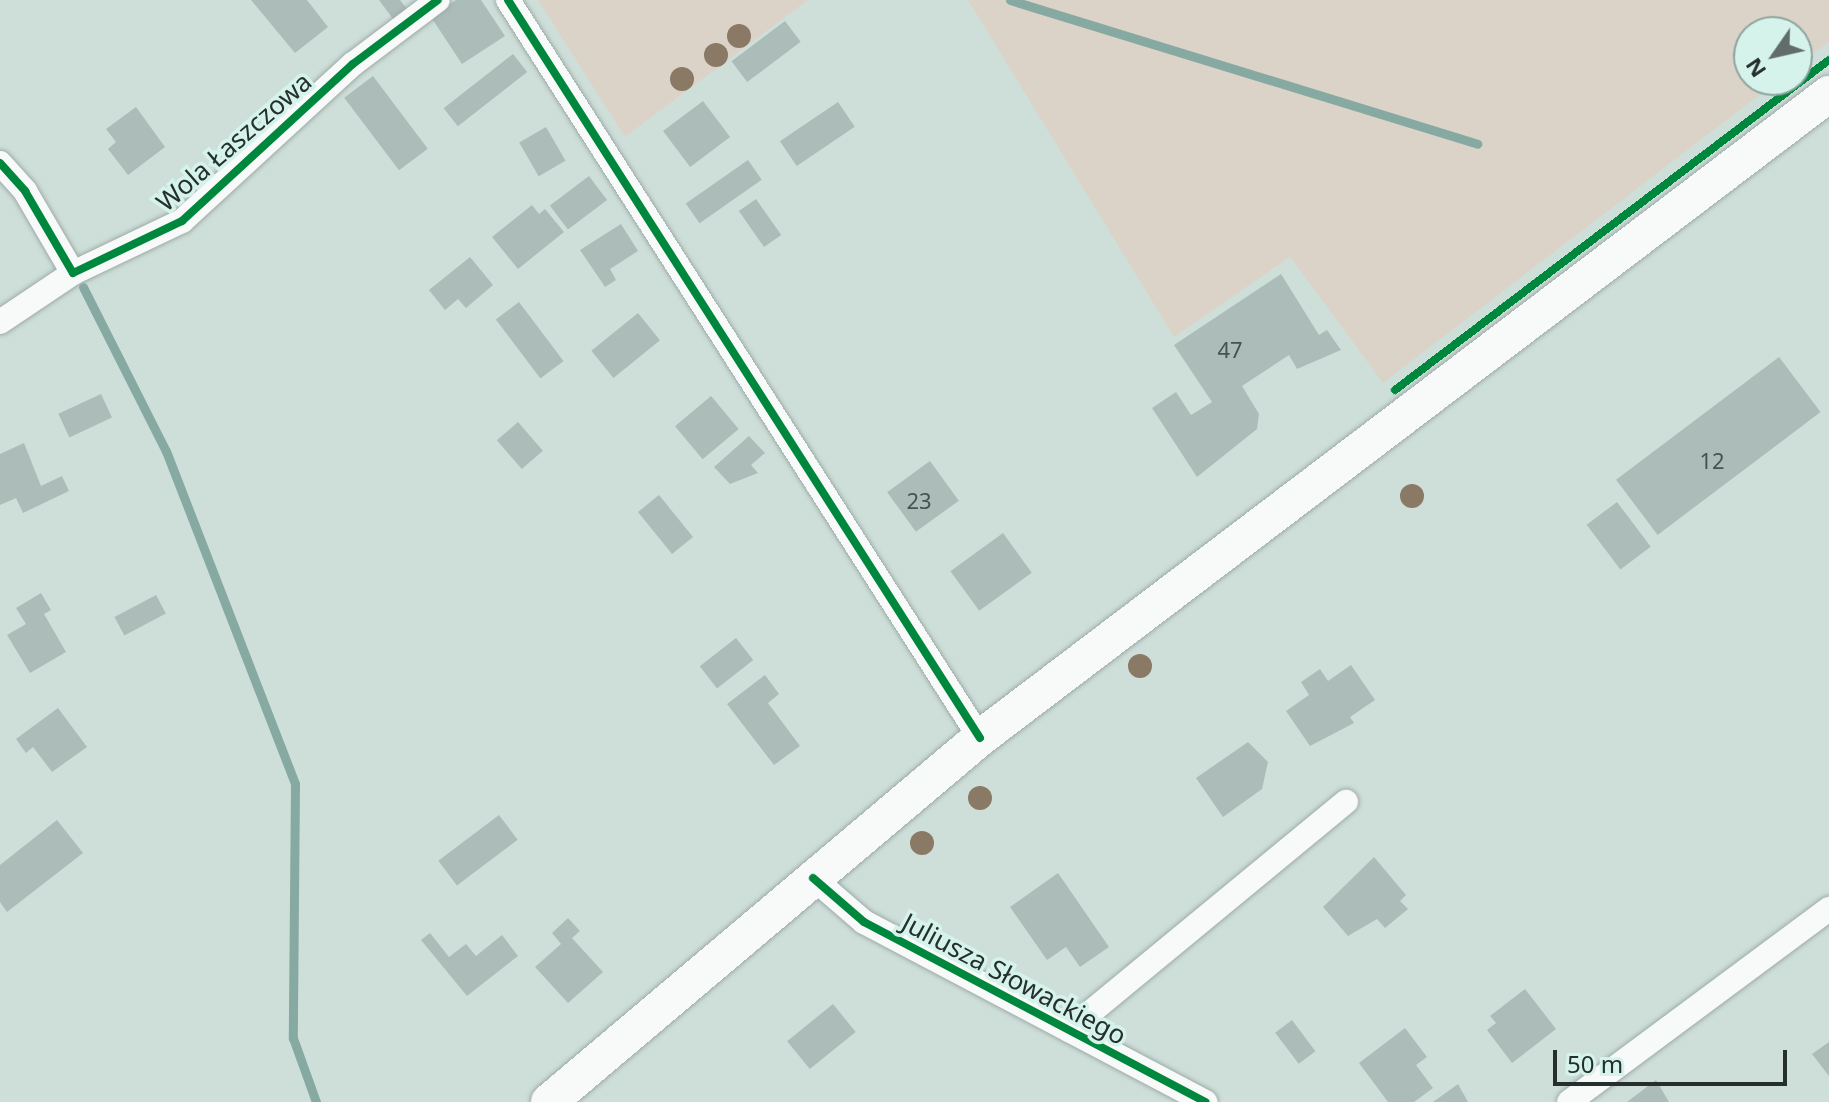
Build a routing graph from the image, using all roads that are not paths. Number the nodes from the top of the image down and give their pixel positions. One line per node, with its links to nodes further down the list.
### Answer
1 (438, 0): 5 (street, Wola Łaszczowa)
2 (508, 0): 7 (street)
3 (1829, 94): 7 (main road)
4 (0, 163): 5 (street)
5 (73, 273): 6 (street, Wola Łaszczowa)
6 (0, 322)
7 (980, 738): 9 (main road)
8 (1346, 802): 11 (street)
9 (813, 878): 11 (street, Juliusza Słowackiego); 12 (main road)
10 (1829, 909): 14 (street)
11 (1069, 1030): 13 (street, Juliusza Słowackiego)
12 (549, 1102)
13 (1205, 1102)
14 (1569, 1102)

